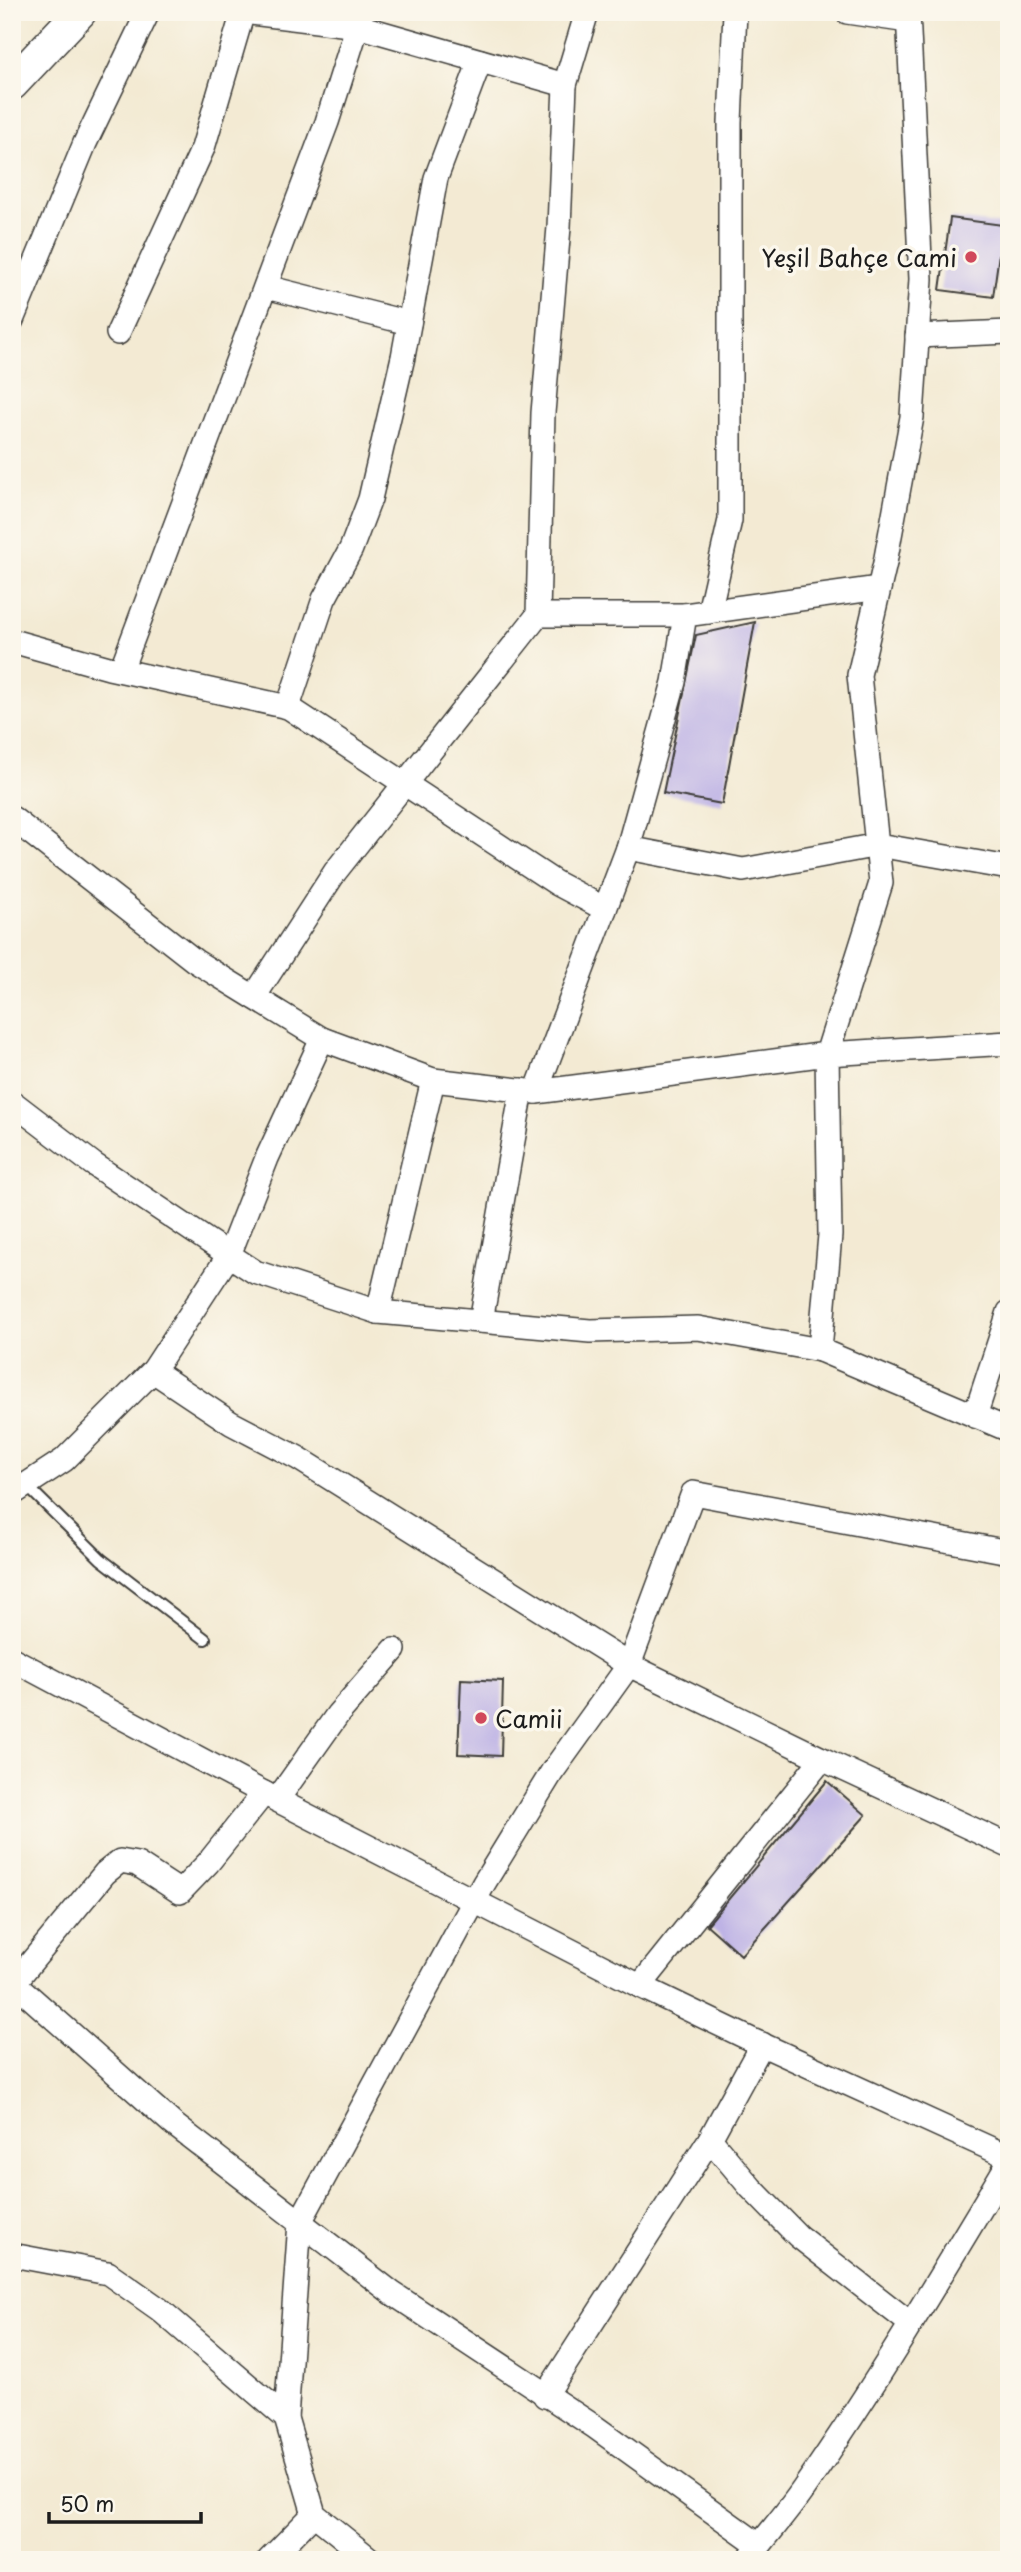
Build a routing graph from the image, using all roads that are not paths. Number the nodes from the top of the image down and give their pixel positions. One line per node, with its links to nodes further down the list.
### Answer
1 (55, 12): 10 (main road)
2 (79, 12): 12 (main road)
3 (148, 12): 15 (street)
4 (243, 12): 9 (street); 18 (street)
5 (587, 12): 13 (street)
6 (736, 12): 21 (street)
7 (847, 12): 8 (street)
8 (908, 17): 19 (street)
9 (360, 19): 11 (street); 14 (street)
10 (12, 55)
11 (480, 61): 13 (street); 16 (street)
12 (12, 84)
13 (565, 85): 22 (street)
14 (266, 287): 16 (street); 25 (street)
15 (12, 320)
16 (409, 323): 26 (street)
17 (1009, 332): 19 (street)
18 (118, 333)
19 (917, 336): 20 (street)
20 (879, 588): 21 (street); 29 (street)
21 (709, 612): 23 (street)
22 (538, 615): 23 (street); 27 (street)
23 (685, 615): 30 (street)
24 (12, 640): 25 (street)
25 (121, 670): 26 (street)
26 (288, 707): 27 (street)
27 (405, 783): 32 (street); 33 (street)
28 (12, 818): 33 (street)
29 (878, 845): 30 (street); 31 (street); 36 (street)
30 (628, 848): 32 (street)
31 (1009, 868)
32 (605, 909): 38 (street)
33 (254, 998): 34 (street)
34 (322, 1039): 37 (street); 40 (street)
35 (1009, 1043): 36 (street)
36 (827, 1054): 38 (street); 44 (street)
37 (433, 1080): 38 (street); 41 (street)
38 (529, 1091): 43 (street)
39 (12, 1102): 40 (street)
40 (229, 1255): 41 (street); 45 (street)
41 (378, 1312): 43 (street)
42 (1009, 1312): 46 (street)
43 (481, 1321): 44 (street)
44 (820, 1350): 46 (street)
45 (153, 1371): 48 (street); 53 (street)
46 (975, 1416): 47 (street)
47 (1009, 1430)
48 (19, 1490): 50 (lane)
49 (1009, 1552): 53 (street)
50 (205, 1639)
51 (394, 1650): 55 (street)
52 (12, 1659): 55 (street)
53 (629, 1665): 54 (street); 57 (street)
54 (822, 1759): 56 (street); 59 (street)
55 (271, 1797): 57 (street); 58 (street)
56 (1009, 1846)
57 (476, 1899): 59 (street); 63 (street)
58 (13, 1982): 63 (street)
59 (640, 1986): 60 (street)
60 (762, 2044): 61 (street); 62 (street)
61 (710, 2138): 65 (street); 66 (street)
62 (1009, 2160): 65 (street)
63 (300, 2222): 66 (street); 67 (street)
64 (12, 2255): 67 (street)
65 (911, 2324): 69 (street)
66 (545, 2396): 69 (street)
67 (286, 2418): 68 (street)
68 (314, 2514): 70 (street); 71 (street)
69 (753, 2552)
70 (269, 2560)
71 (371, 2560)

